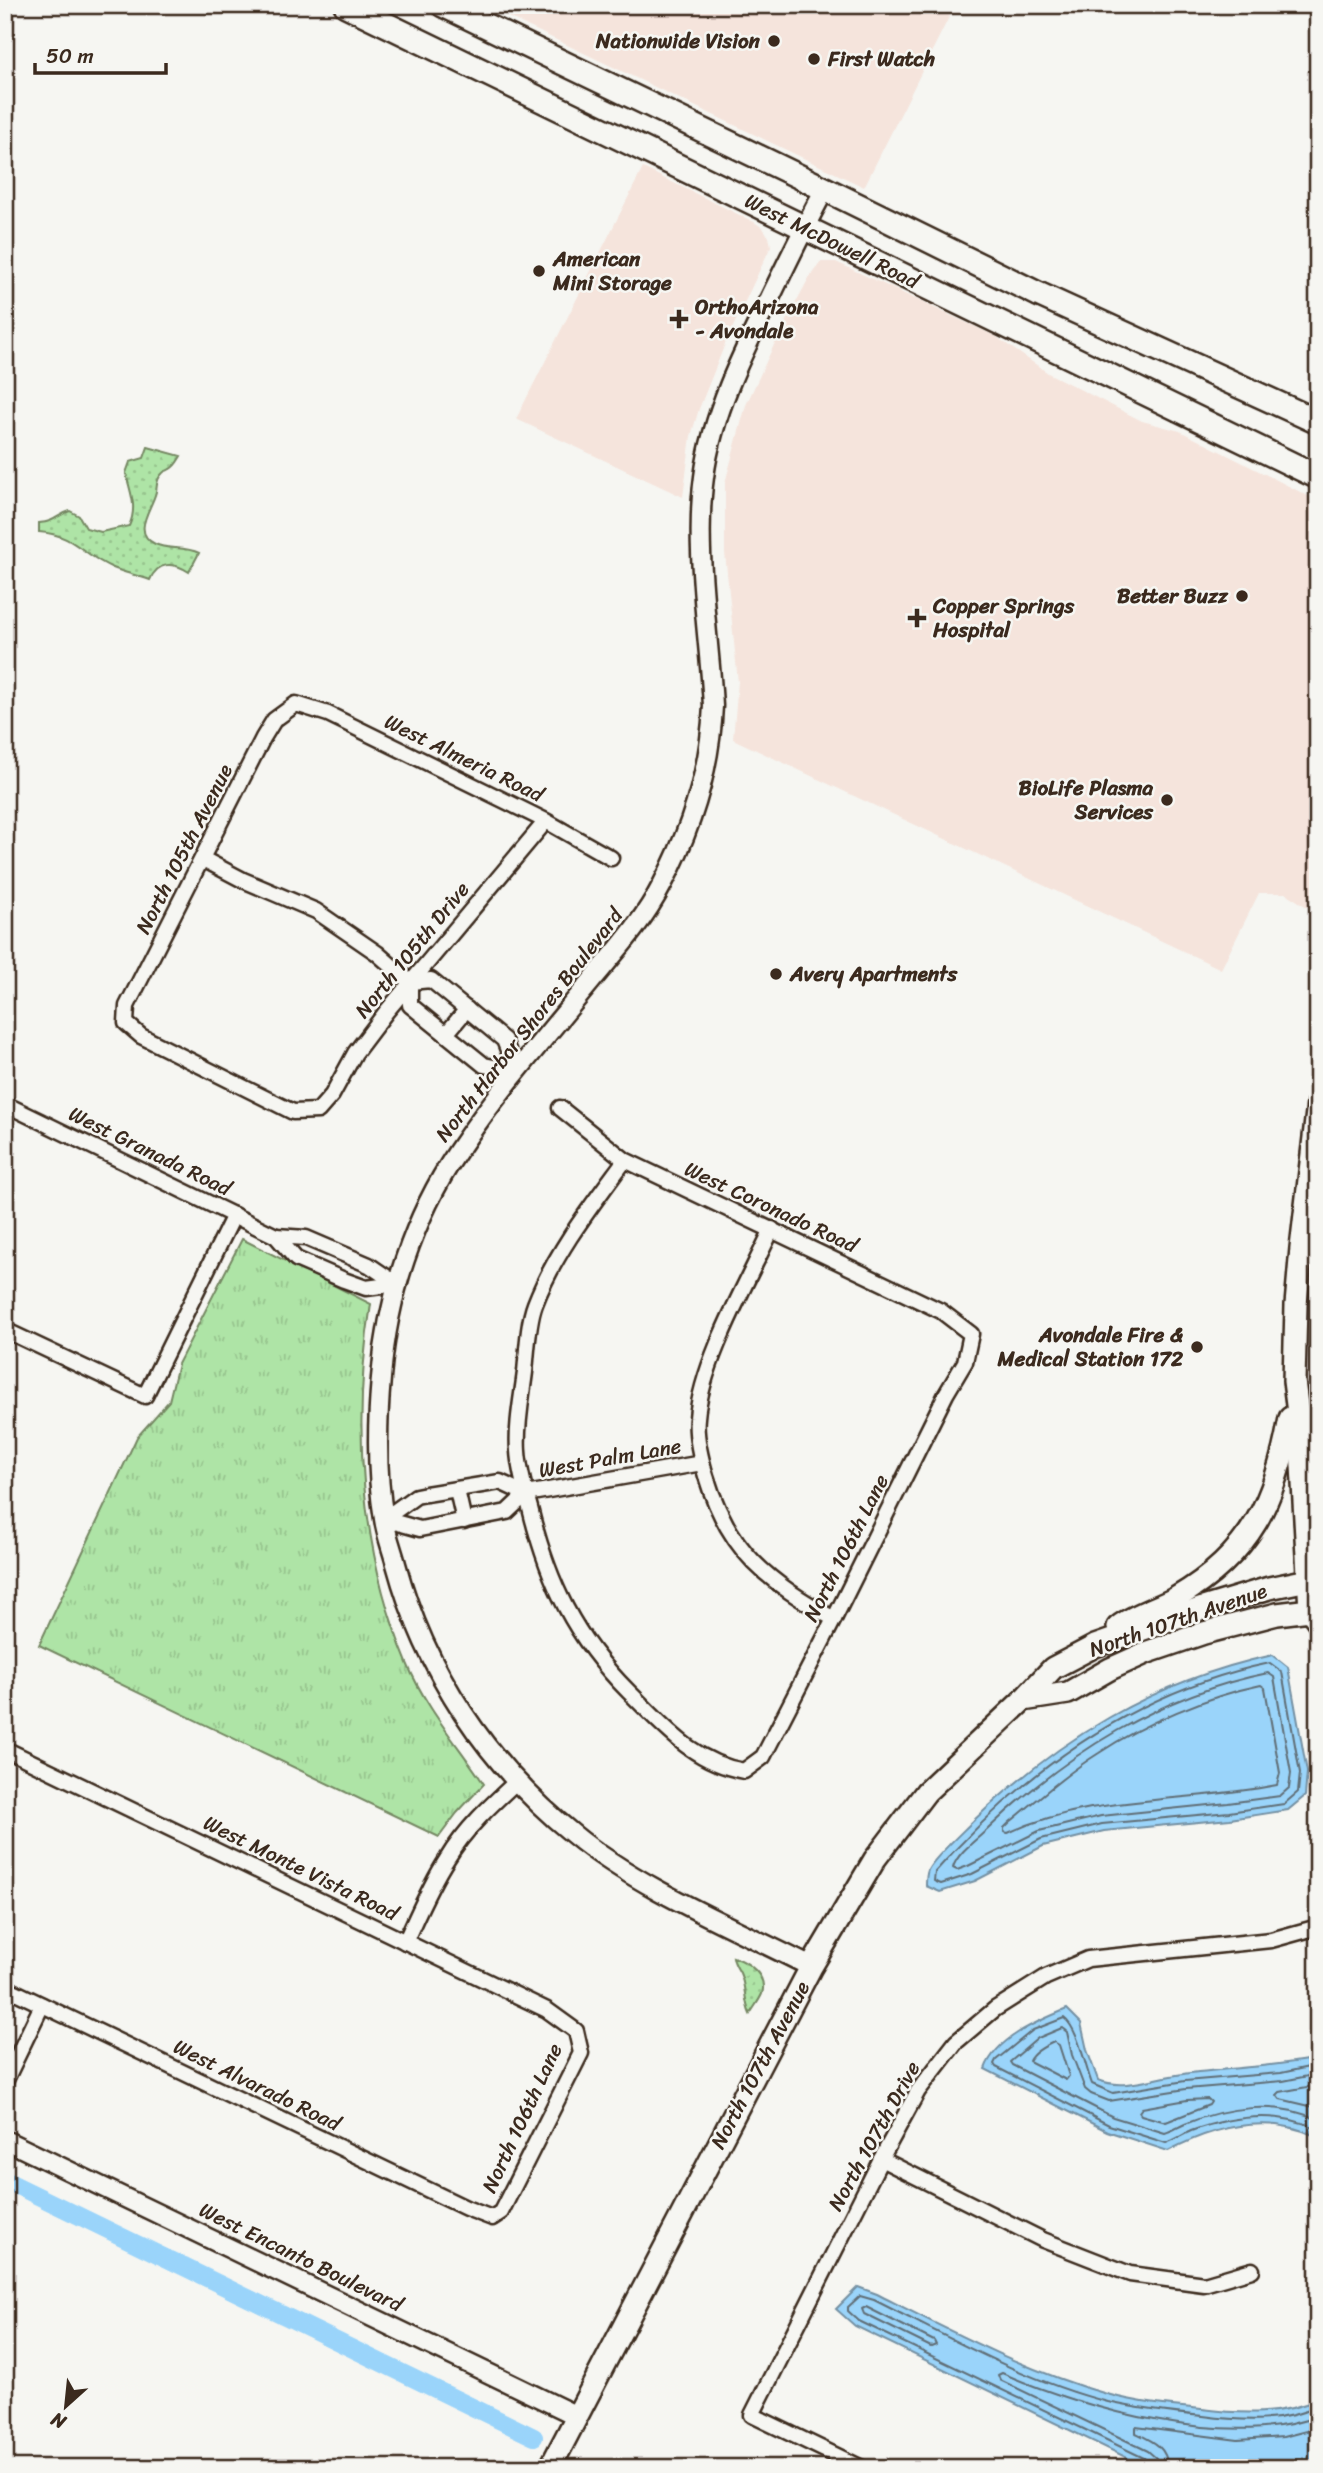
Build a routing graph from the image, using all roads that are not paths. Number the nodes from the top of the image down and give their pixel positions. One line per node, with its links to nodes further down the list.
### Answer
1 (346, 5): 4 (main road, West McDowell Road)
2 (443, 5): 3 (main road, West McDowell Road)
3 (825, 189): 4 (street, North Harbor Shores Boulevard); 5 (main road, West McDowell Road)
4 (804, 228): 6 (main road, West McDowell Road); 14 (street, North Harbor Shores Boulevard)
5 (1318, 422)
6 (1318, 477)
7 (296, 704): 8 (street, West Almeria Road); 10 (street, North 105th Avenue)
8 (546, 821): 9 (street, West Almeria Road); 11 (street, North 105th Drive)
9 (611, 858)
10 (203, 859): 11 (street); 18 (street, North 105th Avenue)
11 (410, 982): 12 (street); 13 (street); 18 (street, North 105th Drive)
12 (467, 1009): 13 (street); 14 (street)
13 (446, 1034): 14 (street)
14 (517, 1072): 23 (street, North Harbor Shores Boulevard)
15 (1318, 1103): 24 (main road)
16 (5, 1104): 20 (street, West Granada Road)
17 (560, 1108): 19 (street, West Coronado Road)
18 (318, 1111)
19 (625, 1160): 21 (street, West Coronado Road); 30 (street)
20 (234, 1215): 22 (street, West Granada Road); 25 (street)
21 (772, 1229): 26 (street, West Coronado Road); 28 (street)
22 (276, 1236): 23 (street, West Granada Road); 23 (street, West Granada Road)
23 (397, 1284): 31 (street, North Harbor Shores Boulevard)
24 (1307, 1301): 27 (main road)
25 (5, 1330)
26 (971, 1334): 34 (street, North 106th Lane)
27 (1294, 1381): 33 (main road); 35 (main road)
28 (702, 1463): 30 (street, West Palm Lane); 34 (street)
29 (457, 1490): 30 (street, West Palm Lane); 31 (street, West Palm Lane); 32 (street)
30 (526, 1494): 32 (street, West Palm Lane); 34 (street, North 106th Lane)
31 (384, 1519): 32 (street, West Palm Lane); 38 (street, North Harbor Shores Boulevard)
32 (464, 1521)
33 (1313, 1599): 35 (main road, North 107th Avenue); 36 (main road, North 107th Avenue)
34 (834, 1619)
35 (1095, 1646): 36 (main road, North 107th Avenue)
36 (1023, 1700): 41 (main road, North 107th Avenue)
37 (5, 1749): 40 (street, West Monte Vista Road)
38 (516, 1782): 40 (street); 41 (street, North Harbor Shores Boulevard)
39 (1318, 1927): 47 (street, North 107th Drive)
40 (405, 1942): 44 (street, West Monte Vista Road)
41 (811, 1968): 50 (main road, North 107th Avenue)
42 (5, 1987): 43 (street, West Alvarado Road)
43 (43, 2005): 45 (street); 48 (street, West Alvarado Road)
44 (576, 2031): 48 (street, North 106th Lane)
45 (5, 2082)
46 (5, 2140): 50 (street, West Encanto Boulevard)
47 (881, 2158): 49 (street); 52 (street, North 107th Drive)
48 (492, 2218)
49 (1251, 2270)
50 (577, 2416): 51 (main road, North 107th Avenue)
51 (550, 2468)
52 (862, 2468)

